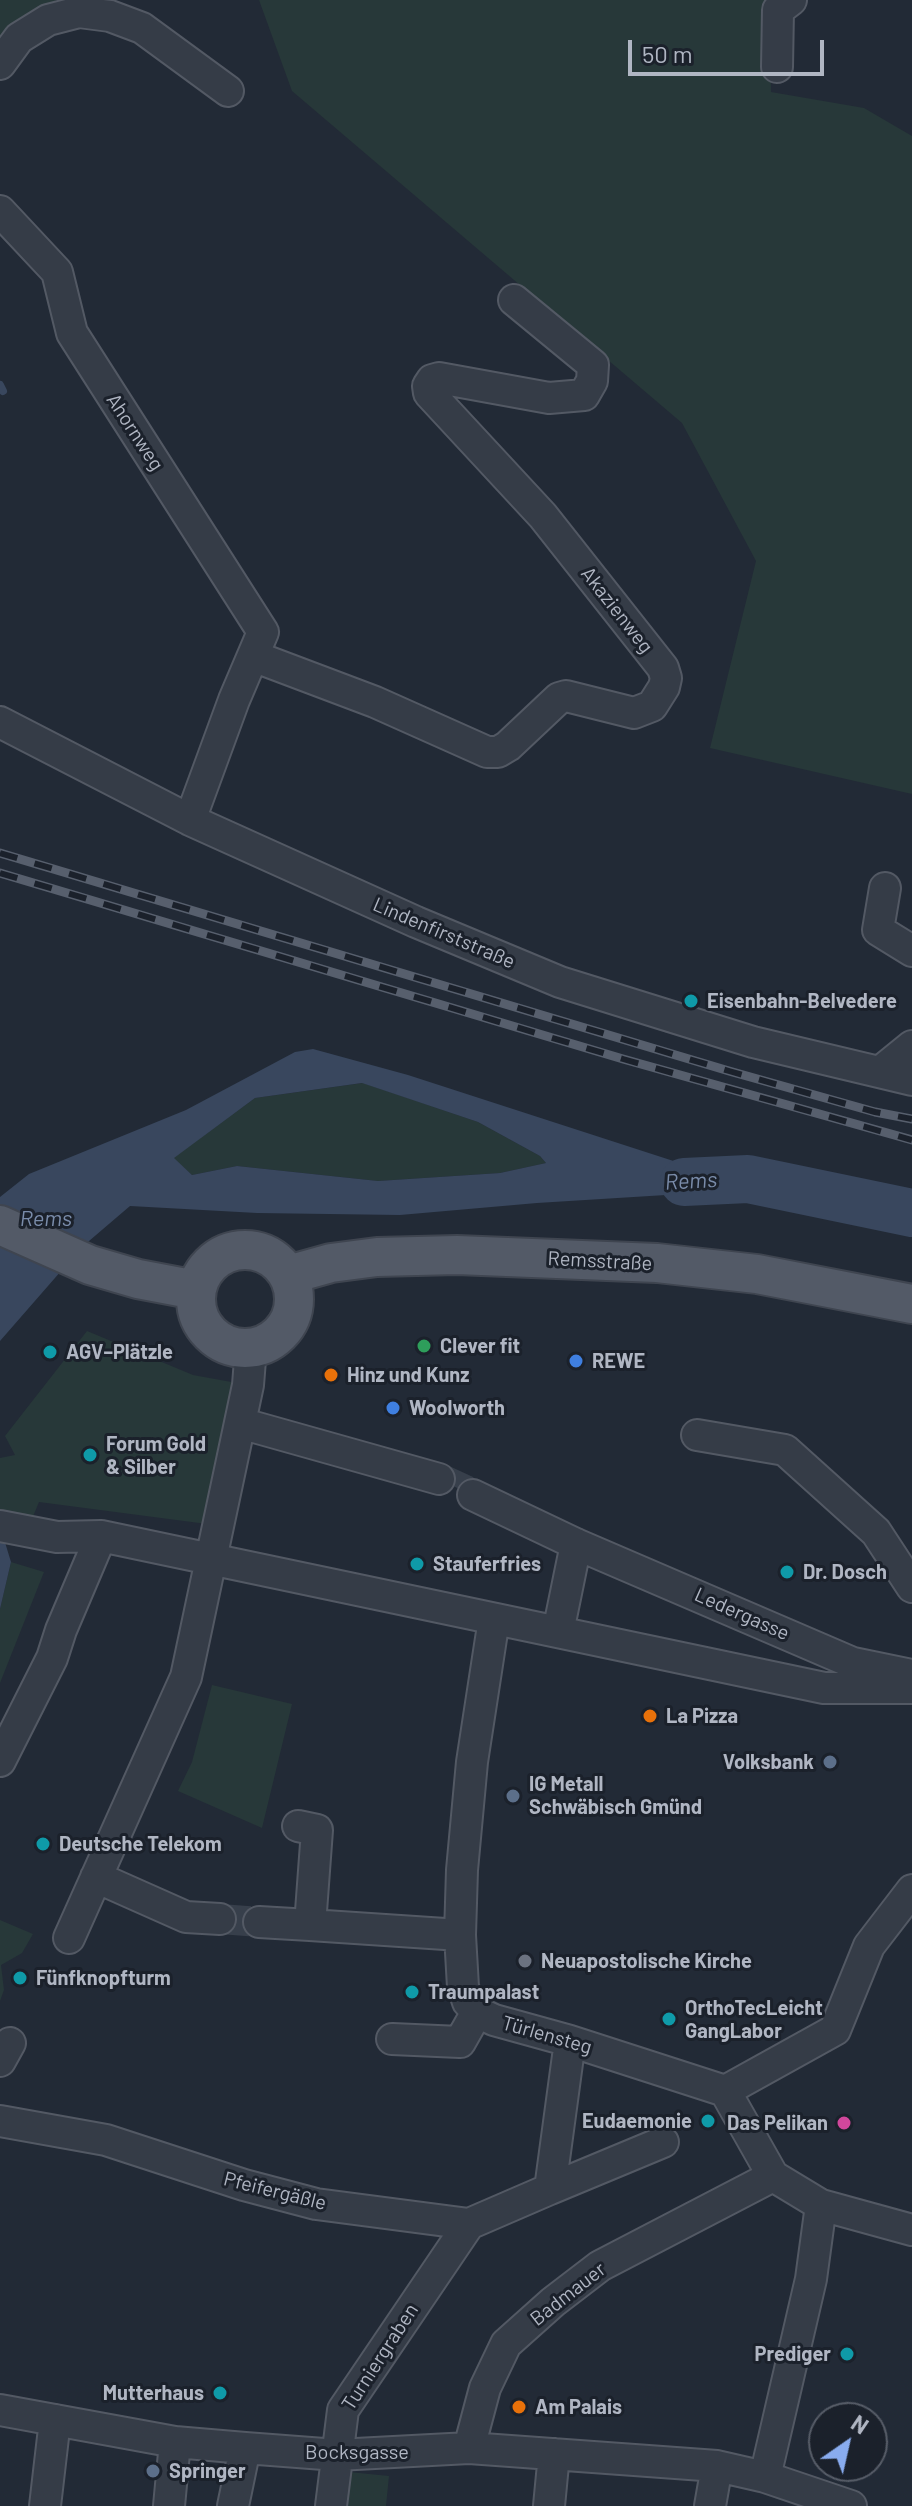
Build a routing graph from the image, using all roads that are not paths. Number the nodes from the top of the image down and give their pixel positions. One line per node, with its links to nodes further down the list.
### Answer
1 (785, 5): 3 (street)
2 (0, 64): 4 (street)
3 (777, 67)
4 (228, 91)
5 (0, 211): 7 (street, Ahornweg)
6 (514, 300): 7 (street, Akazienweg)
7 (253, 656): 9 (street)
8 (0, 722): 9 (street, Lindenfirststraße)
9 (190, 820): 13 (street, Lindenfirststraße)
10 (885, 888): 11 (street)
11 (912, 951)
12 (912, 1046): 13 (street)
13 (880, 1072): 14 (street, Lindenfirststraße)
14 (912, 1080)
15 (0, 1225): 17 (main road)
16 (288, 1275): 17 (main road); 18 (main road, Remsstraße); 19 (main road)
17 (196, 1290): 19 (main road)
18 (912, 1304)
19 (251, 1347): 20 (street)
20 (240, 1423): 22 (street); 27 (street)
21 (697, 1435): 28 (street)
22 (439, 1479)
23 (473, 1495): 26 (street, Ledergasse)
24 (14, 1529): 25 (street)
25 (101, 1536): 27 (street); 33 (street)
26 (576, 1544): 30 (street); 31 (street, Ledergasse)
27 (210, 1559): 29 (street); 35 (street)
28 (912, 1587)
29 (494, 1619): 30 (street); 40 (street, Türlensteg)
30 (558, 1632): 32 (street)
31 (912, 1675)
32 (912, 1688)
33 (0, 1761)
34 (298, 1826): 39 (street)
35 (96, 1877): 37 (street); 41 (street)
36 (912, 1890): 45 (street)
37 (220, 1919)
38 (259, 1922): 39 (street)
39 (310, 1925): 40 (street)
40 (460, 1935): 42 (street, Türlensteg)
41 (69, 1938)
42 (477, 2012): 43 (street); 44 (street, Türlensteg)
43 (392, 2039)
44 (570, 2041): 45 (street, Türlensteg); 49 (street)
45 (725, 2091): 48 (street)
46 (0, 2121): 51 (street, Pfeifergäßle)
47 (663, 2142): 49 (street)
48 (773, 2176): 50 (street); 57 (street, Badmauer)
49 (550, 2189): 51 (street)
50 (821, 2205): 52 (street); 61 (street)
51 (469, 2224): 59 (street, Turniergraben)
52 (912, 2230)
53 (0, 2410): 54 (street, Bocksgasse)
54 (55, 2420): 55 (street, Bocksgasse); 63 (street)
55 (175, 2442): 56 (street, Bocksgasse); 64 (street)
56 (245, 2448): 59 (street, Bocksgasse); 65 (street)
57 (469, 2448): 58 (street, Bocksgasse); 59 (street, Bocksgasse)
58 (554, 2454): 60 (street, Bocksgasse); 67 (street)
59 (337, 2455): 66 (street, Turniergraben)
60 (717, 2466): 61 (street, Bocksgasse); 68 (street)
61 (765, 2477): 62 (street, Bocksgasse)
62 (841, 2504)
63 (45, 2506)
64 (169, 2506)
65 (233, 2506)
66 (331, 2506)
67 (549, 2506)
68 (710, 2506)

